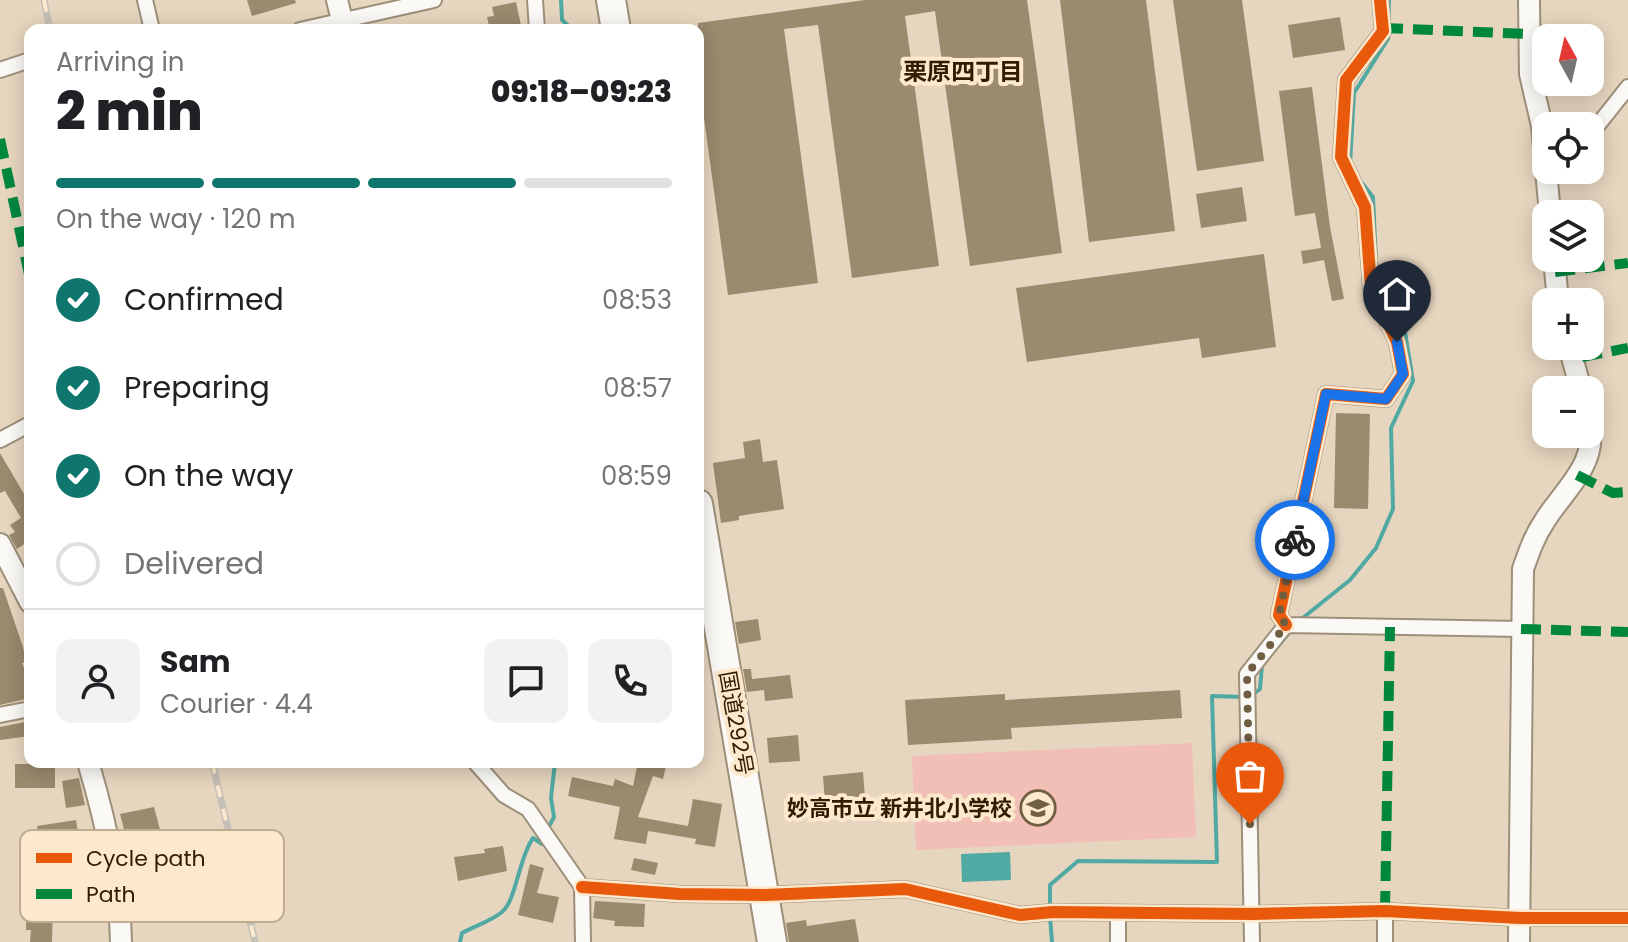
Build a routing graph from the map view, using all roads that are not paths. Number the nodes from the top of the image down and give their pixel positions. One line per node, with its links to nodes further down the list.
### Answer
1 (145, 0): 8 (street)
2 (434, 0): 7 (street)
3 (535, 0): 10 (street)
4 (611, 0): 11 (highway)
5 (1380, 0): 23 (street)
6 (1529, 0): 15 (street)
7 (340, 10): 9 (street)
8 (151, 24)
9 (312, 24)
10 (537, 24)
11 (615, 24)
12 (24, 62): 13 (street)
13 (0, 70)
14 (1628, 87): 16 (street)
15 (1539, 112)
16 (1604, 117)
17 (24, 427): 18 (street)
18 (0, 440)
19 (1590, 448): 24 (street)
20 (704, 539): 31 (highway, 国道292号)
21 (0, 544): 22 (street)
22 (24, 590)
23 (1286, 625): 24 (street); 34 (street)
24 (1521, 629): 35 (street)
25 (24, 710): 26 (street)
26 (0, 715)
27 (90, 768): 29 (street)
28 (480, 768): 30 (street)
29 (105, 830)
30 (582, 887): 31 (street); 37 (street)
31 (765, 895): 33 (street); 38 (highway, 国道292号)
32 (1385, 911): 34 (street); 35 (street); 41 (street)
33 (1118, 913): 34 (street); 39 (street)
34 (1252, 914): 40 (street)
35 (1520, 918): 36 (street); 42 (street)
36 (1628, 918)
37 (583, 942)
38 (772, 942)
39 (1118, 942)
40 (1252, 942)
41 (1385, 942)
42 (1519, 942)

